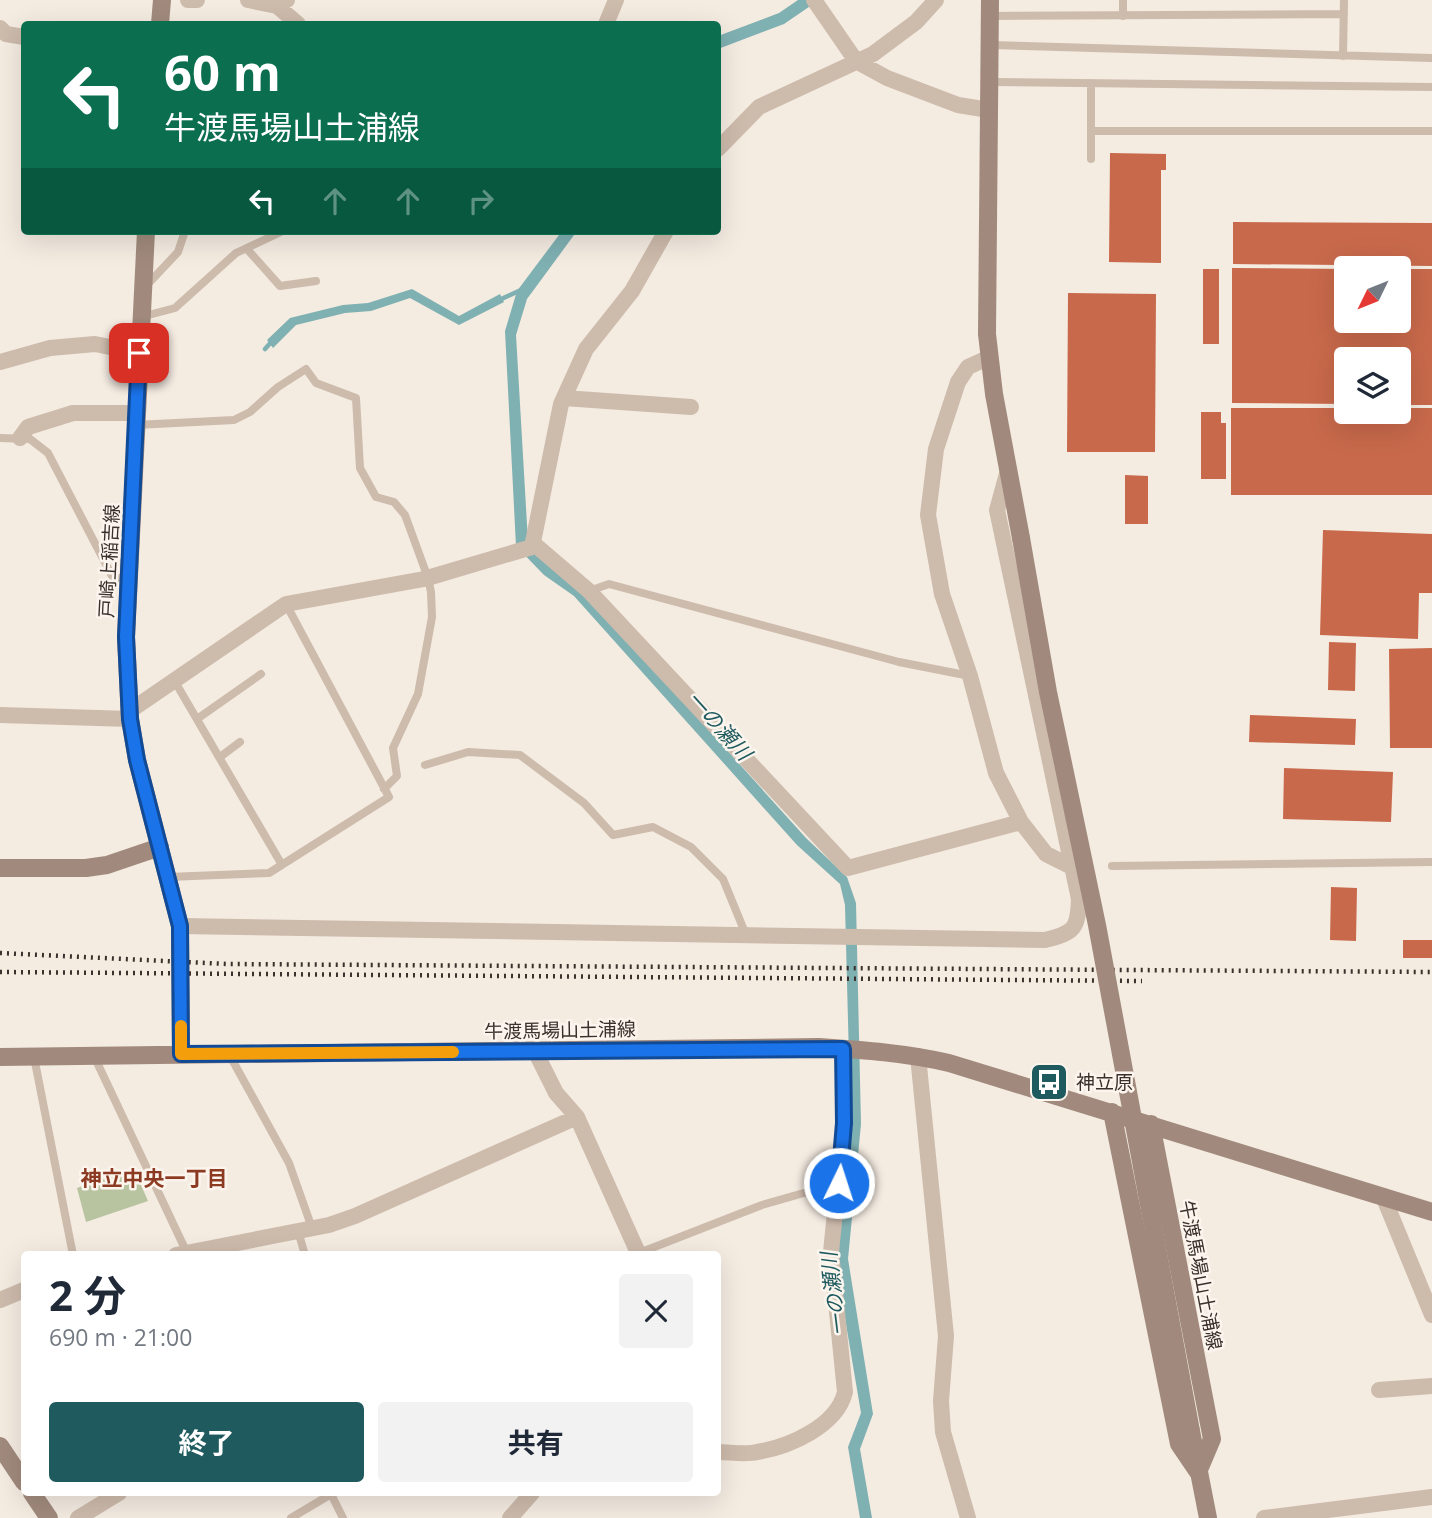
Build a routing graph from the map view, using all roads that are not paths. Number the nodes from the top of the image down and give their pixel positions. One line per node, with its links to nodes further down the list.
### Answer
1 (162, 0): 14 (main road)
2 (188, 0): 3 (street)
3 (197, 0)
4 (248, 0): 10 (street)
5 (617, 0): 16 (street)
6 (936, 0): 22 (street)
7 (1123, 0): 13 (lane)
8 (1344, 0): 12 (lane)
9 (815, 2): 22 (street)
10 (282, 3): 15 (street)
11 (990, 8): 13 (lane); 19 (main road)
12 (1343, 14): 13 (lane); 20 (lane)
13 (1123, 16)
14 (160, 21)
15 (296, 21)
16 (608, 21)
17 (0, 28): 18 (street)
18 (21, 36)
19 (990, 45): 20 (lane); 23 (main road)
20 (1343, 56): 21 (lane)
21 (1432, 58)
22 (856, 61): 26 (street); 29 (street)
23 (989, 82): 24 (lane); 26 (main road)
24 (1091, 85): 25 (lane); 27 (lane)
25 (1432, 87)
26 (989, 110): 40 (main road)
27 (1091, 131): 28 (lane); 30 (lane)
28 (1432, 131)
29 (721, 146)
30 (1091, 159)
31 (146, 235): 37 (main road, 戸崎上稲吉線)
32 (184, 235): 37 (lane)
33 (276, 235): 35 (lane)
34 (664, 235): 42 (street)
35 (247, 249): 36 (lane); 38 (lane)
36 (316, 281)
37 (142, 290): 38 (main road, 戸崎上稲吉線)
38 (141, 317): 39 (main road, 戸崎上稲吉線)
39 (139, 353): 41 (street); 44 (main road, 戸崎上稲吉線)
40 (990, 357): 47 (main road); 54 (street)
41 (0, 362)
42 (564, 398): 43 (street); 48 (street)
43 (691, 407)
44 (136, 419): 46 (street); 49 (lane); 50 (main road, 戸崎上稲吉線)
45 (0, 438): 46 (lane)
46 (20, 438): 50 (lane)
47 (1009, 467): 68 (street); 101 (main road, bridge)
48 (533, 542): 49 (street); 51 (street)
49 (428, 578): 52 (street); 62 (lane)
50 (129, 581): 56 (main road, 戸崎上稲吉線)
51 (589, 592): 54 (lane); 63 (street)
52 (286, 604): 55 (street); 62 (lane)
53 (261, 674): 58 (lane)
54 (970, 676): 63 (street)
55 (174, 679): 56 (street); 58 (lane)
56 (130, 714): 57 (street); 64 (main road, 戸崎上稲吉線)
57 (0, 715)
58 (197, 719): 60 (lane)
59 (240, 742): 60 (lane)
60 (220, 757): 66 (lane)
61 (425, 765): 72 (lane)
62 (384, 789): 66 (lane)
63 (1021, 822): 68 (street)
64 (160, 847): 69 (main road); 70 (main road, 戸崎上稲吉線)
65 (1432, 862): 67 (lane)
66 (282, 864): 70 (lane)
67 (1112, 866)
68 (1072, 867): 72 (street)
69 (0, 868)
70 (168, 877): 71 (main road, 戸崎上稲吉線)
71 (180, 926): 72 (street); 75 (main road, 戸崎上稲吉線)
72 (746, 935)
73 (843, 1049): 74 (main road, 牛渡馬場山土浦線); 78 (main road, 牛渡馬場山土浦線); 84 (street)
74 (535, 1051): 76 (main road, 牛渡馬場山土浦線); 82 (street)
75 (181, 1054): 76 (main road, 牛渡馬場山土浦線); 77 (main road, 牛渡馬場山土浦線)
76 (229, 1054): 87 (lane)
77 (94, 1056): 80 (main road, 牛渡馬場山土浦線); 89 (lane)
78 (918, 1056): 81 (main road, 牛渡馬場山土浦線); 115 (street)
79 (0, 1057): 80 (main road, 牛渡馬場山土浦線)
80 (34, 1057): 88 (lane)
81 (1112, 1112): 83 (main road, 牛渡馬場山土浦線); 101 (main road)
82 (577, 1117): 87 (street); 92 (street)
83 (1151, 1124): 85 (main road); 101 (main road, 牛渡馬場山土浦線)
84 (839, 1183): 93 (lane); 100 (street)
85 (1382, 1196): 86 (main road); 96 (street)
86 (1432, 1212)
87 (305, 1230): 90 (street); 91 (lane)
88 (72, 1251)
89 (180, 1251)
90 (196, 1251)
91 (305, 1251)
92 (634, 1251)
93 (643, 1251)
94 (21, 1291): 95 (street)
95 (0, 1300)
96 (1432, 1315)
97 (1432, 1386): 98 (street)
98 (1379, 1390)
99 (0, 1446): 102 (main road)
100 (721, 1452)
101 (1198, 1472): 116 (main road)
102 (21, 1478)
103 (34, 1496): 110 (main road)
104 (114, 1496): 111 (street)
105 (327, 1496): 112 (lane)
106 (333, 1496): 113 (lane)
107 (529, 1496): 114 (street)
108 (1432, 1497): 109 (street)
109 (1316, 1514): 117 (street)
110 (49, 1518)
111 (78, 1518)
112 (291, 1518)
113 (343, 1518)
114 (510, 1518)
115 (968, 1518)
116 (1208, 1518)
117 (1264, 1518)

